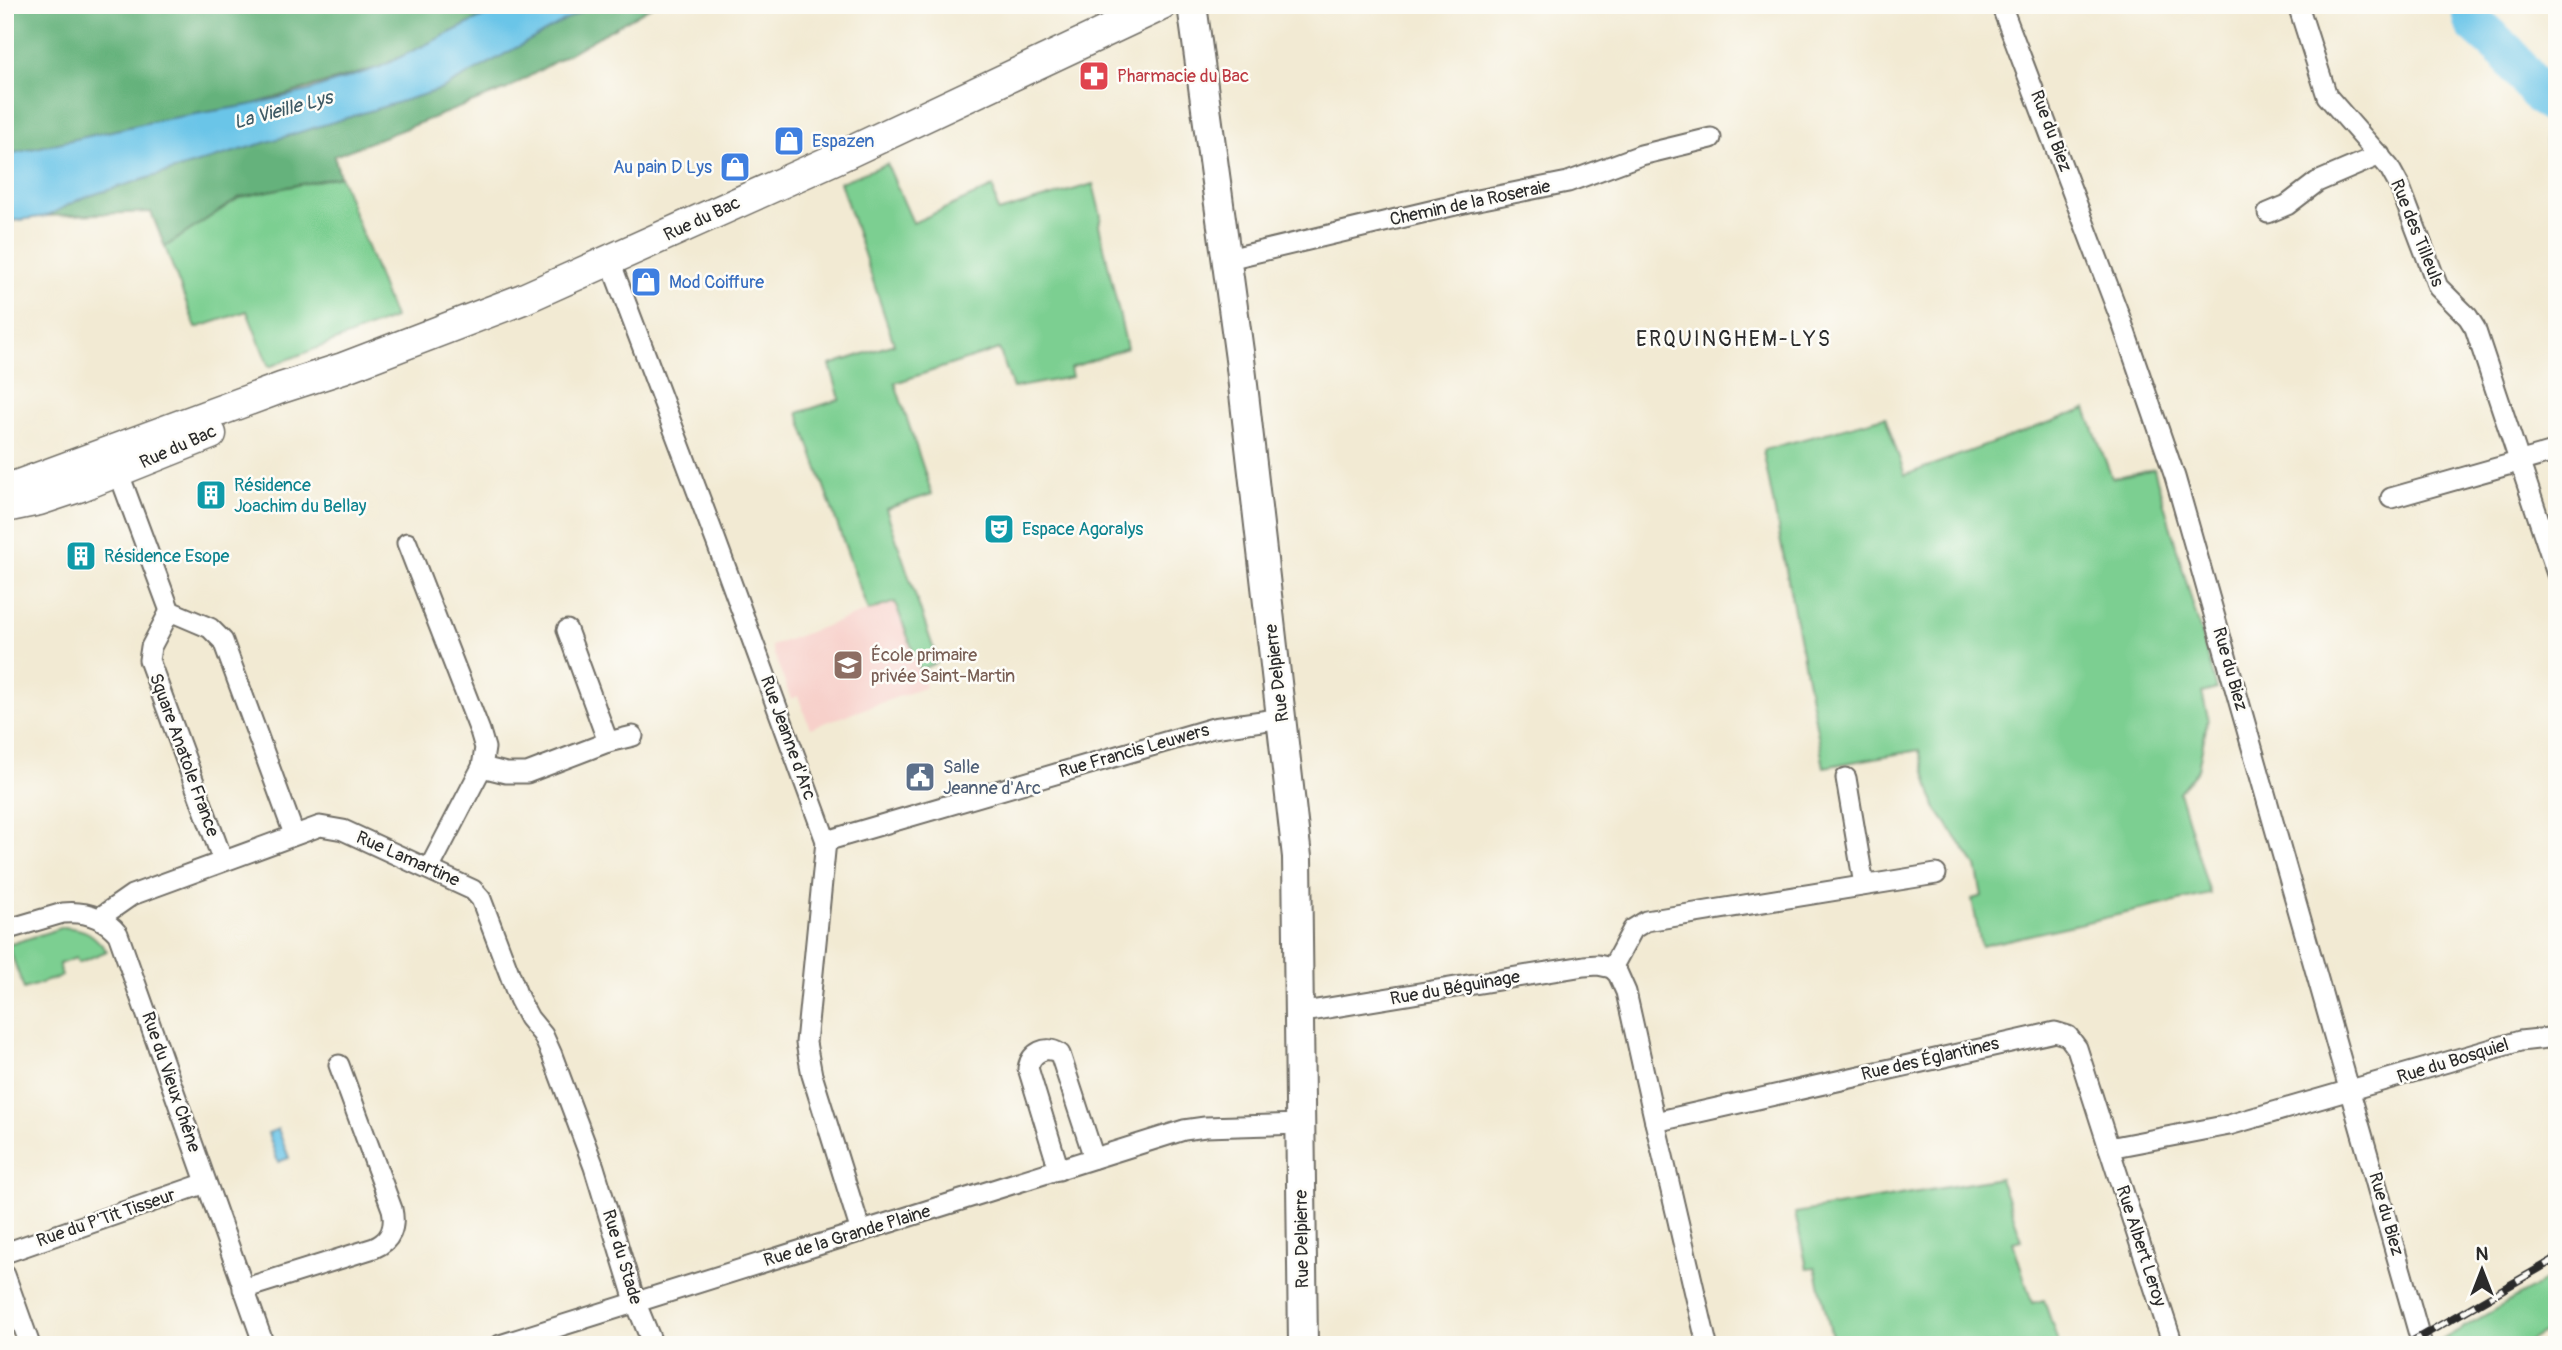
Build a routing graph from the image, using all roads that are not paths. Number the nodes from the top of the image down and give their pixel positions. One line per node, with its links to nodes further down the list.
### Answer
1 (1133, 5): 6 (main road, Rue du Bac)
2 (1162, 5): 6 (main road, Rue du Bac)
3 (1192, 5): 10 (street, Rue Delpierre)
4 (2001, 5): 39 (street, Rue du Biez)
5 (2298, 5): 8 (street, Rue des Tilleuls)
6 (1054, 54): 11 (main road, Rue du Bac)
7 (1711, 138): 10 (street, Chemin de la Roseraie)
8 (2380, 155): 9 (street); 13 (street, Rue des Tilleuls)
9 (2268, 213)
10 (1228, 259): 22 (street, Rue Delpierre)
11 (610, 261): 14 (main road, Rue du Bac); 28 (street, Rue Jeanne d'Arc)
12 (2557, 451): 13 (street)
13 (2520, 461): 16 (street); 19 (street, Rue des Tilleuls)
14 (115, 462): 15 (main road, Rue du Bac); 17 (main road, Rue du Bac); 20 (street)
15 (5, 490)
16 (2391, 498)
17 (5, 507)
18 (407, 543): 25 (street)
19 (2557, 574)
20 (170, 611): 27 (street); 29 (street, Square Anatole France)
21 (567, 630): 24 (street)
22 (1283, 718): 28 (street, Rue Francis Leuwers); 36 (street, Rue Delpierre)
23 (634, 736): 24 (street)
24 (608, 742): 25 (street)
25 (482, 766): 30 (street)
26 (1846, 778): 32 (street)
27 (294, 834): 29 (street, Rue Lamartine); 30 (street, Rue Lamartine)
28 (826, 841): 47 (street, Rue Jeanne d'Arc)
29 (223, 861): 33 (street, Rue Lamartine)
30 (429, 869): 44 (street, Rue Lamartine)
31 (1936, 874): 32 (street)
32 (1864, 885): 35 (street)
33 (99, 918): 34 (street); 46 (street, Rue du Vieux Chêne)
34 (6, 926)
35 (1612, 968): 36 (street, Rue du Béguinage); 40 (street)
36 (1298, 1013): 41 (street, Rue Delpierre)
37 (2557, 1037): 39 (street, Rue du Bosquiel)
38 (339, 1065): 50 (street)
39 (2349, 1092): 42 (street); 59 (street, Rue du Biez)
40 (1656, 1122): 42 (street, Rue des Églantines); 57 (street)
41 (1300, 1124): 43 (street, Rue de la Grande Plaine); 56 (street, Rue Delpierre)
42 (2109, 1148): 58 (street, Rue Albert Leroy)
43 (1094, 1158): 45 (street, Rue de la Grande Plaine); 45 (street)
44 (594, 1167): 51 (street, Rue du Stade)
45 (1059, 1170): 47 (street, Rue de la Grande Plaine)
46 (206, 1183): 48 (street, Rue du P'Tit Tisseur); 50 (street, Rue du Vieux Chêne)
47 (861, 1232): 51 (street, Rue de la Grande Plaine)
48 (5, 1253)
49 (5, 1275): 52 (street)
50 (243, 1289): 53 (street, Rue du Vieux Chêne)
51 (635, 1301): 54 (street, Rue de la Grande Plaine); 55 (street, Rue du Stade)
52 (30, 1345)
53 (264, 1345)
54 (500, 1345)
55 (653, 1345)
56 (1303, 1345)
57 (1707, 1345)
58 (2173, 1345)
59 (2422, 1345)

